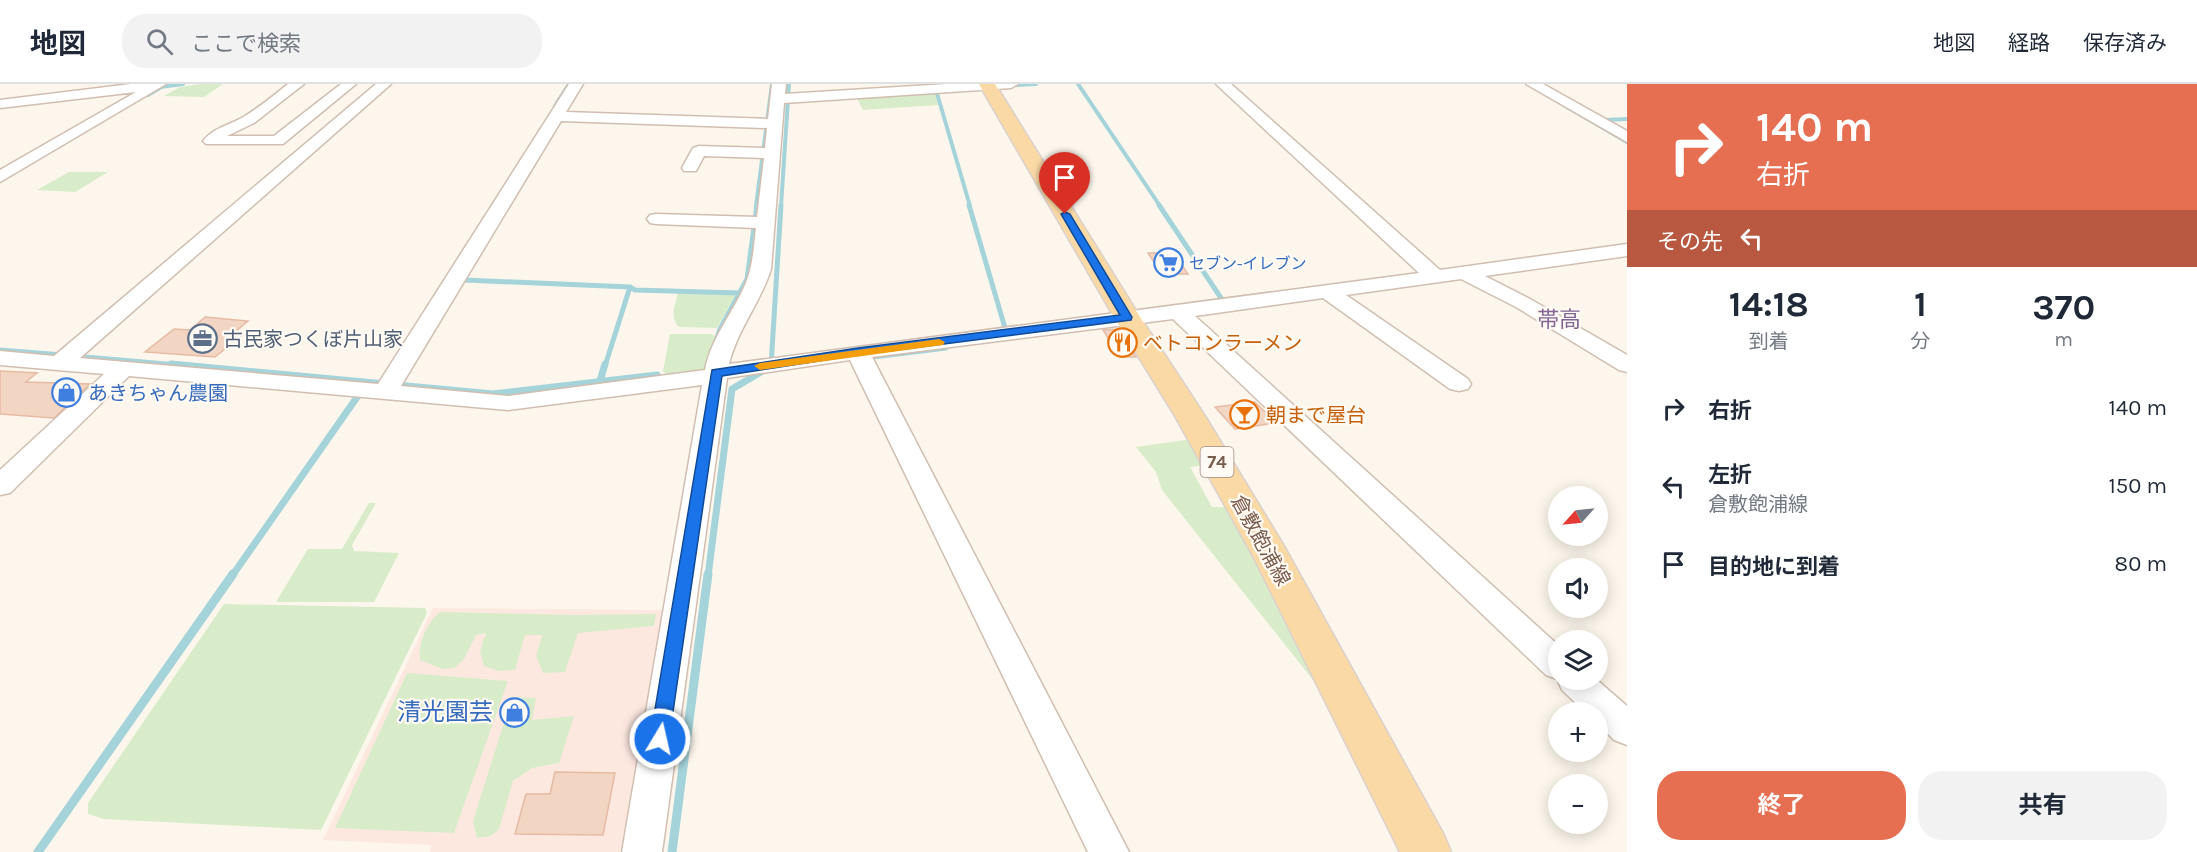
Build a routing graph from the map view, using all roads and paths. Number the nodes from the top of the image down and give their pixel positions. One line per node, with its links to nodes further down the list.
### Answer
1 (297, 84): 10 (street)
2 (349, 84): 11 (street)
3 (384, 84): 33 (street)
4 (576, 84): 13 (street)
5 (995, 84): 9 (street); 30 (main road, 倉敷飽浦線 / 74)
6 (1223, 84): 27 (street)
7 (1533, 84): 15 (street)
8 (159, 86): 12 (street); 22 (street)
9 (783, 95): 16 (street)
10 (275, 101): 11 (street); 11 (street)
11 (328, 101)
12 (0, 104)
13 (555, 116): 16 (street); 38 (street)
14 (1627, 121): 15 (street)
15 (1605, 122): 18 (street)
16 (769, 123): 20 (street)
17 (706, 135): 19 (street)
18 (1627, 137)
19 (699, 151): 20 (street); 21 (street)
20 (766, 153): 24 (street)
21 (690, 168)
22 (0, 177)
23 (656, 219): 24 (street)
24 (758, 223): 36 (street)
25 (1627, 250): 26 (street)
26 (1468, 275): 27 (street); 34 (street)
27 (1435, 276): 28 (street)
28 (1327, 291): 29 (street); 37 (street)
29 (1181, 315): 30 (street); 40 (street)
30 (1127, 317): 31 (street); 45 (main road, 倉敷飽浦線 / 74)
31 (861, 356): 36 (street); 44 (street)
32 (0, 358): 33 (street)
33 (66, 358): 35 (street)
34 (1627, 365)
35 (124, 368): 38 (street); 39 (street)
36 (716, 374): 38 (street); 43 (street)
37 (1459, 384)
38 (378, 387)
39 (0, 486)
40 (1548, 656)
41 (1585, 690): 42 (street)
42 (1627, 729)
43 (642, 852)
44 (1109, 852)
45 (1426, 852)

